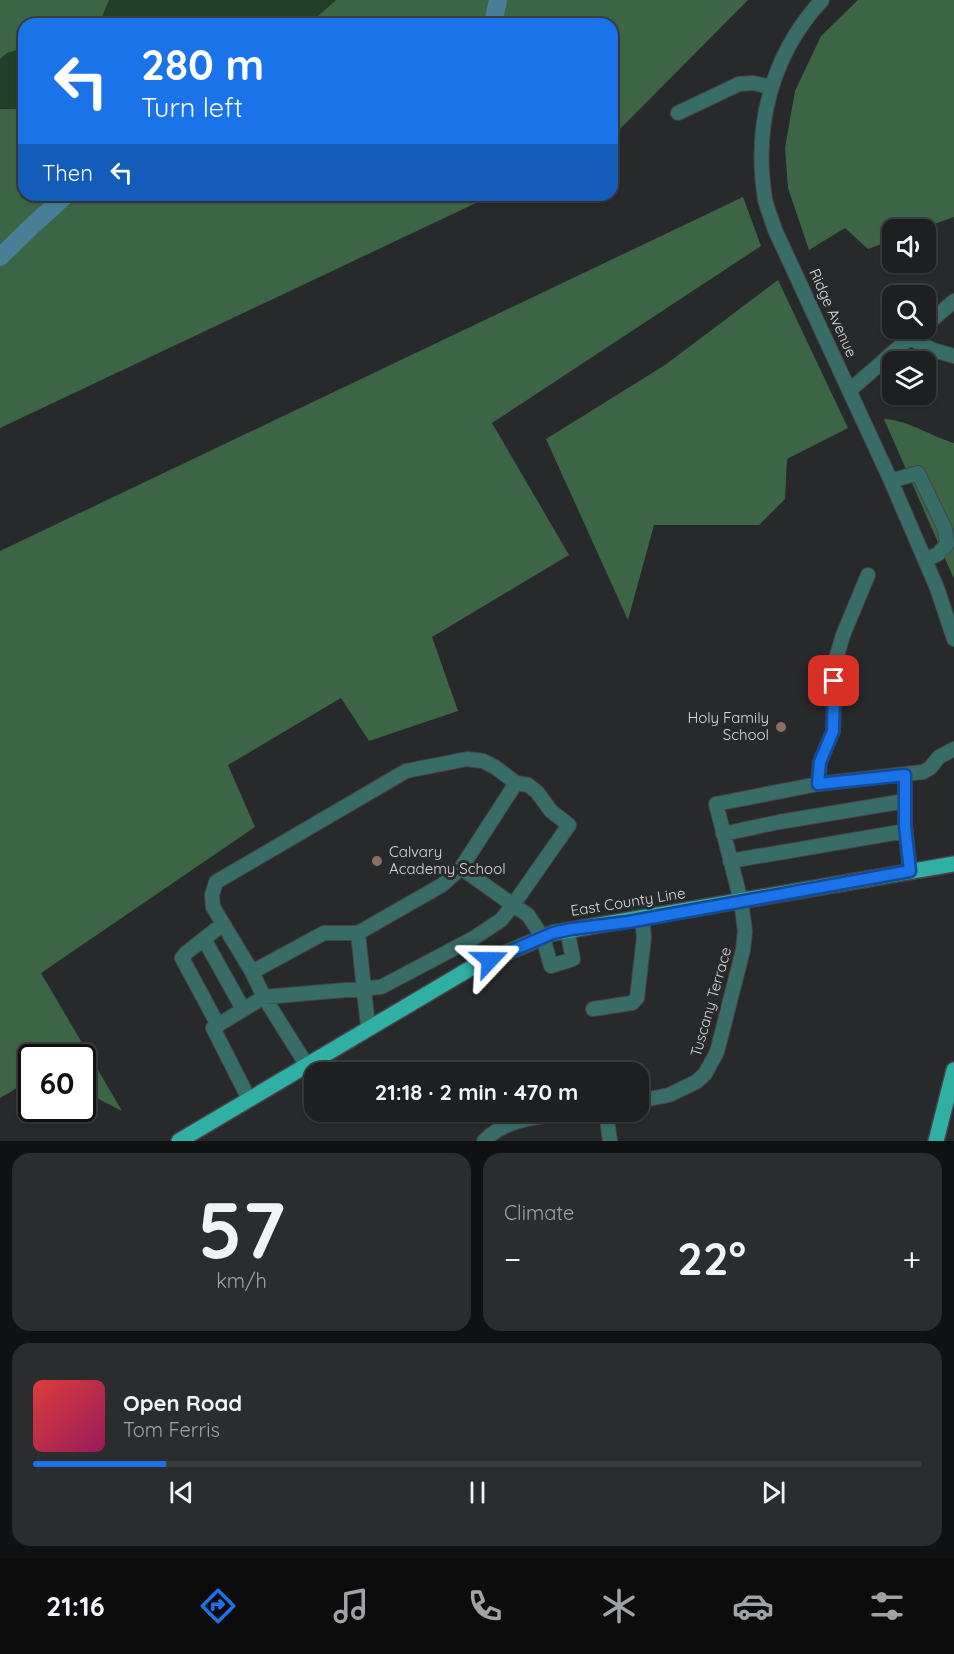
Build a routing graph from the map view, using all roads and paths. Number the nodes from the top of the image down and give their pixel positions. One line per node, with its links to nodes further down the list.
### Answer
1 (822, 0): 2 (street, Ridge Avenue)
2 (771, 87): 3 (street); 9 (street, Ridge Avenue)
3 (678, 113)
4 (954, 301): 5 (street)
5 (936, 316)
6 (909, 339): 9 (street)
7 (912, 339): 8 (street)
8 (954, 356)
9 (849, 391): 10 (street, Ridge Avenue)
10 (891, 481): 11 (street, Ridge Avenue); 11 (street)
11 (925, 560): 13 (street, Ridge Avenue)
12 (868, 575): 17 (street)
13 (954, 639)
14 (954, 748): 15 (street)
15 (905, 775): 17 (street); 18 (street)
16 (516, 783): 23 (street); 26 (street); 28 (street)
17 (818, 784): 20 (street, Tuscany Terrace)
18 (905, 801): 19 (street); 20 (street)
19 (906, 831): 21 (street); 24 (street)
20 (723, 834): 21 (street, Tuscany Terrace)
21 (730, 861): 25 (street, Tuscany Terrace)
22 (954, 864): 24 (main road, East County Line)
23 (461, 868): 26 (street); 30 (street)
24 (910, 871): 25 (main road, East County Line)
25 (741, 901): 27 (main road, East County Line); 45 (street, Tuscany Terrace)
26 (513, 904): 31 (street); 34 (street)
27 (642, 919): 29 (main road, East County Line); 37 (street)
28 (223, 924): 32 (street); 33 (street)
29 (567, 930): 31 (main road, East County Line); 31 (street)
30 (358, 933): 33 (street); 34 (street)
31 (543, 938): 39 (main road, East County Line)
32 (204, 939): 36 (street); 38 (street)
33 (252, 972): 35 (street)
34 (363, 989): 35 (street); 39 (street)
35 (264, 997): 36 (street); 40 (street)
36 (243, 1009): 38 (street)
37 (593, 1009)
38 (216, 1026): 44 (street)
39 (368, 1028): 41 (main road, East County Line)
40 (305, 1062)
41 (309, 1062)
42 (304, 1065): 44 (main road, East County Line)
43 (954, 1070): 52 (main road)
44 (249, 1099): 48 (main road, East County Line)
45 (649, 1099)
46 (512, 1122): 50 (street)
47 (607, 1122): 51 (street)
48 (197, 1137): 49 (main road, East County Line)
49 (179, 1141)
50 (484, 1141)
51 (610, 1141)
52 (936, 1141)

